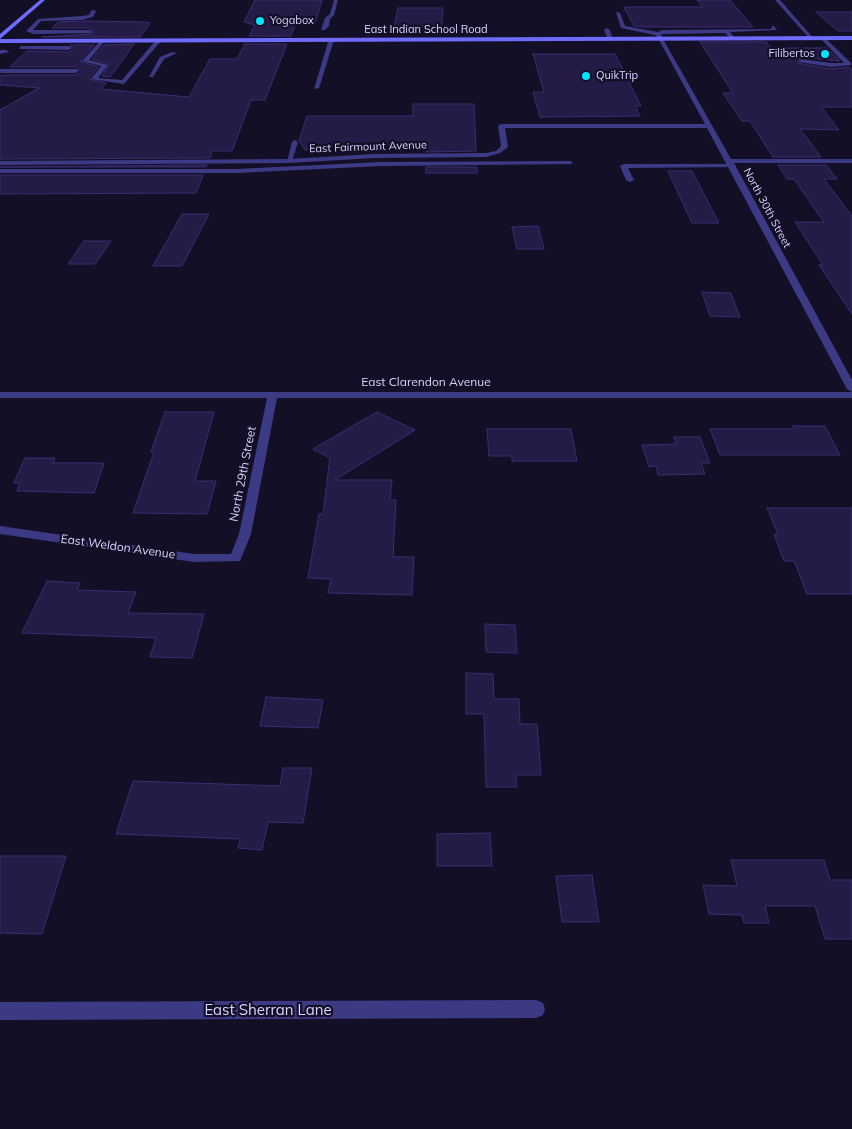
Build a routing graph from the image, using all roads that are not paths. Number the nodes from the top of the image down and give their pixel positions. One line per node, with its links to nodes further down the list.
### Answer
1 (43, 0): 11 (main road)
2 (336, 0): 7 (street)
3 (776, 0): 14 (street)
4 (94, 12): 10 (street)
5 (618, 12): 12 (street)
6 (773, 27): 9 (street)
7 (323, 29)
8 (607, 30): 17 (street)
9 (726, 31): 12 (street); 13 (street)
10 (90, 32)
11 (0, 36)
12 (660, 36): 13 (main road, East Indian School Road); 17 (main road, East Indian School Road); 30 (street, North 30th Street)
13 (732, 38): 14 (main road, East Indian School Road)
14 (812, 38): 15 (main road, East Indian School Road)
15 (823, 38): 16 (main road, East Indian School Road); 25 (street)
16 (852, 38)
17 (611, 39): 18 (main road, East Indian School Road)
18 (332, 40): 22 (main road, East Indian School Road); 29 (street)
19 (0, 41): 20 (main road, East Indian School Road)
20 (28, 41): 21 (main road, East Indian School Road); 23 (street)
21 (102, 41): 22 (main road, East Indian School Road); 22 (street)
22 (158, 41)
23 (69, 48)
24 (174, 53): 28 (street)
25 (801, 61)
26 (76, 71): 27 (street)
27 (0, 72)
28 (151, 76)
29 (316, 88)
30 (708, 126): 32 (street, East Fairmount Avenue); 37 (street, North 30th Street)
31 (294, 142): 33 (street)
32 (460, 160): 33 (street, East Fairmount Avenue); 36 (street); 38 (street)
33 (290, 161): 35 (street, East Fairmount Avenue)
34 (852, 161): 37 (street)
35 (0, 163)
36 (570, 163)
37 (731, 164): 39 (street); 40 (street, North 30th Street)
38 (0, 171)
39 (630, 180)
40 (852, 389)
41 (273, 394): 42 (street, East Clarendon Avenue); 43 (street, East Clarendon Avenue); 45 (street, North 29th Street)
42 (0, 395)
43 (852, 395)
44 (0, 530): 45 (street, East Weldon Avenue)
45 (236, 558)
46 (536, 1010): 47 (street, East Sherran Lane)
47 (0, 1011)

